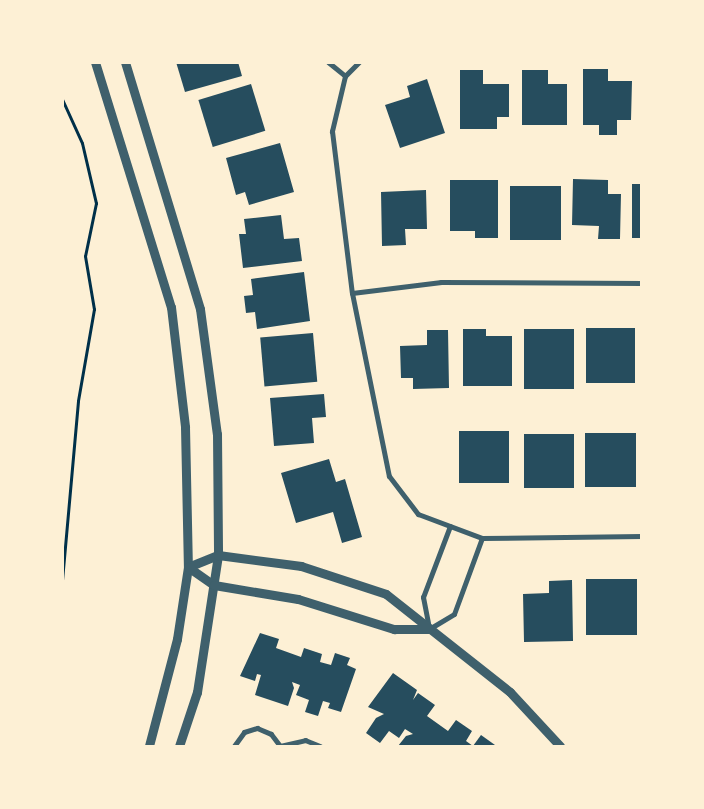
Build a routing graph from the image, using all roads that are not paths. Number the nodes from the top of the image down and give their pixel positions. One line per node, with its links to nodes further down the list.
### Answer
1 (95, 62): 12 (street)
2 (125, 62): 11 (street)
3 (328, 62): 5 (street)
4 (359, 62): 5 (street)
5 (345, 76): 7 (street)
6 (642, 284): 7 (street)
7 (352, 292): 8 (street)
8 (450, 526): 10 (street); 14 (street)
9 (642, 536): 10 (street)
10 (482, 538): 14 (street)
11 (218, 555): 12 (street); 13 (street); 14 (street)
12 (188, 567): 13 (street); 15 (street)
13 (214, 585): 14 (street); 16 (street)
14 (429, 629): 20 (street)
15 (149, 746)
16 (179, 746)
17 (234, 746): 18 (street)
18 (280, 746): 19 (street)
19 (320, 746)
20 (560, 746)

